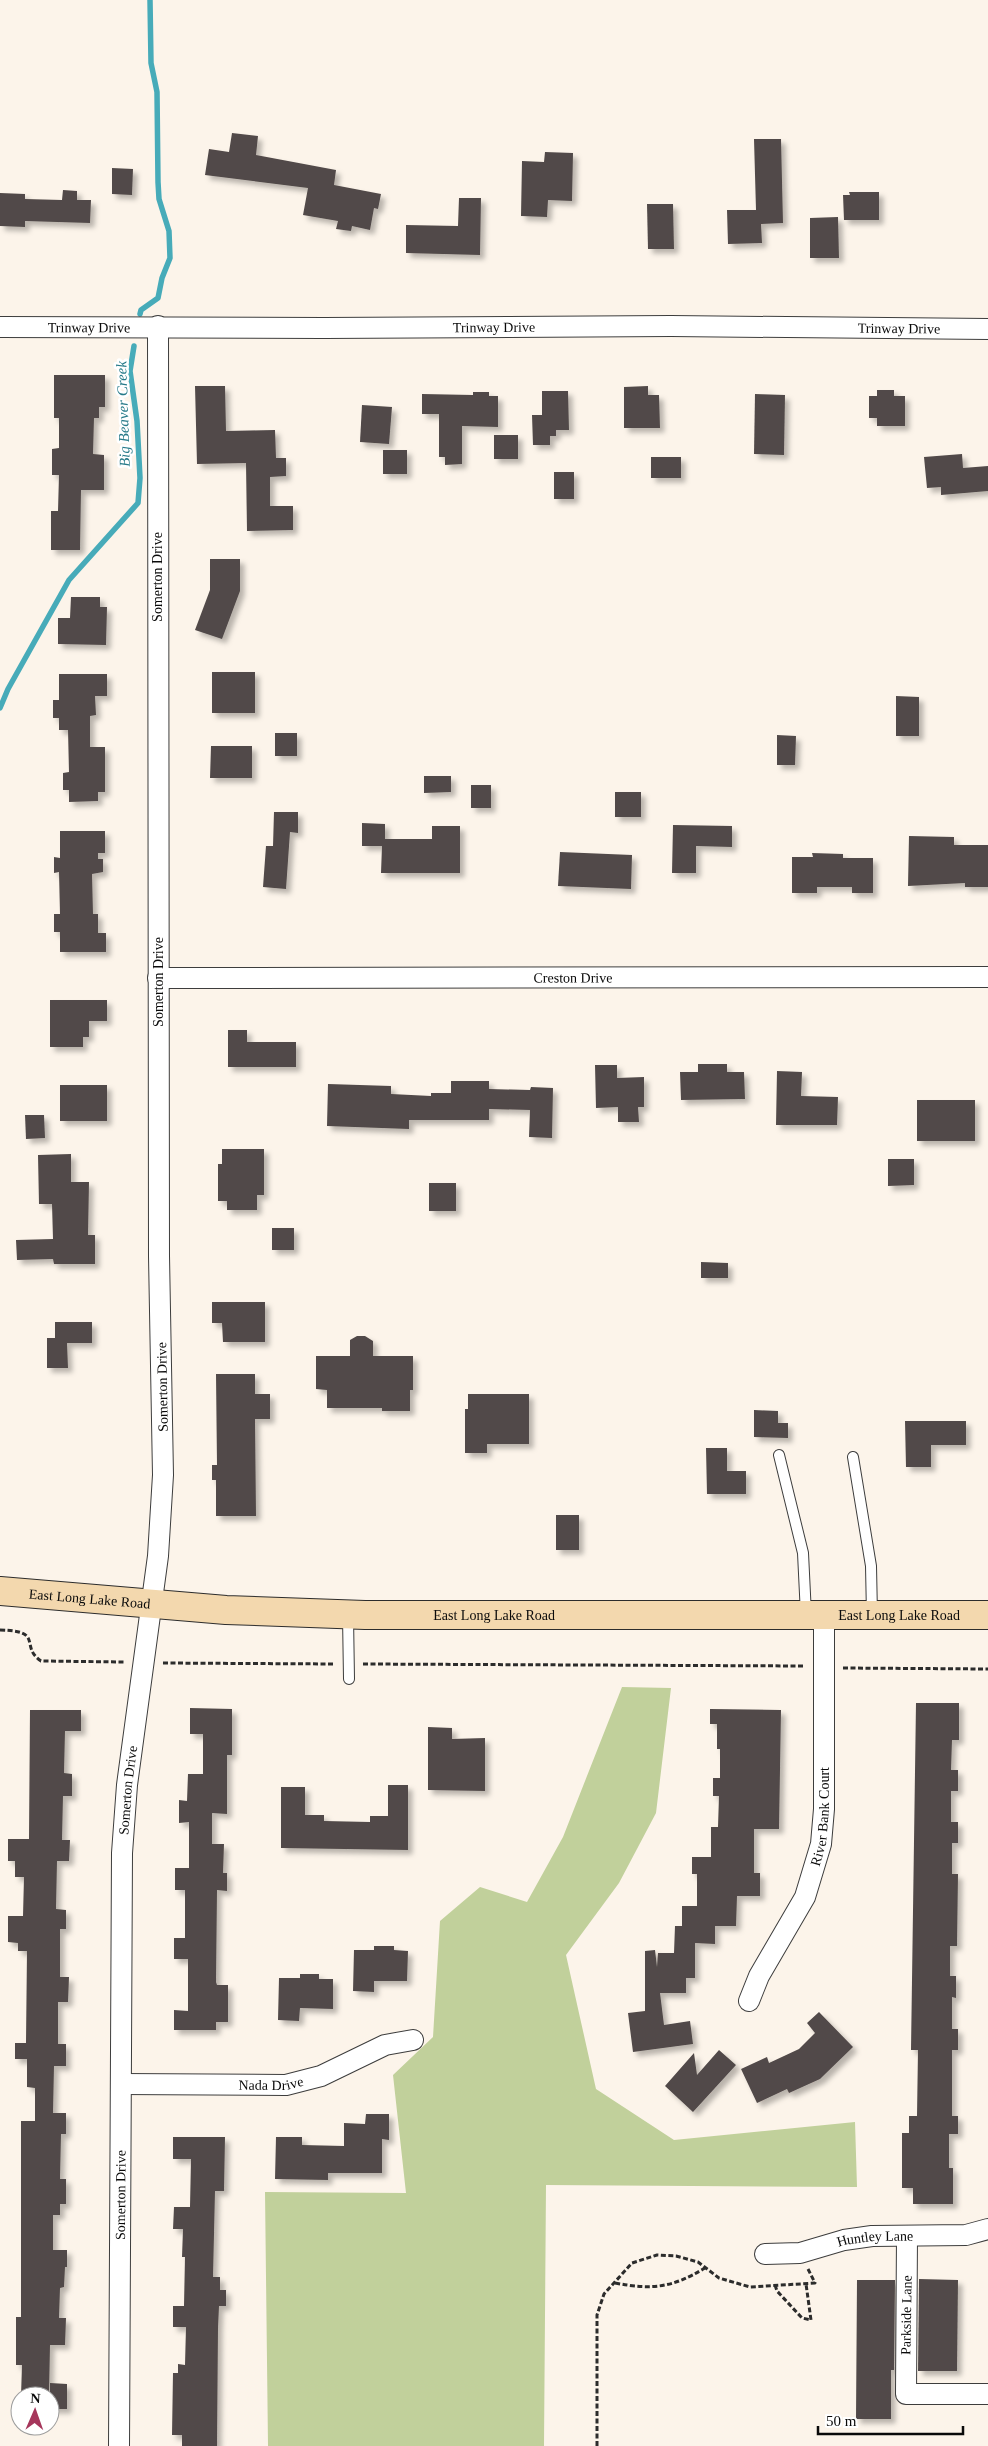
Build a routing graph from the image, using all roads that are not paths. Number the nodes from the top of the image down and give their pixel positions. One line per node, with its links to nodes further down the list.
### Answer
1 (158, 326): 2 (street, Trinway Drive); 3 (street, Trinway Drive); 5 (street, Somerton Drive)
2 (0, 327)
3 (988, 328)
4 (988, 977): 5 (street, Creston Drive)
5 (158, 978): 9 (street, Somerton Drive)
6 (779, 1455): 12 (lane)
7 (853, 1457): 13 (lane)
8 (0, 1591): 9 (main road, East Long Lake Road)
9 (152, 1603): 10 (main road, East Long Lake Road); 17 (street, Somerton Drive)
10 (348, 1614): 12 (main road, East Long Lake Road); 14 (lane)
11 (988, 1615): 13 (main road, East Long Lake Road)
12 (815, 1616): 13 (main road, East Long Lake Road); 15 (street, River Bank Court)
13 (872, 1616)
14 (349, 1679)
15 (749, 2001)
16 (413, 2040): 17 (street, Nada Drive)
17 (120, 2084): 22 (street, Somerton Drive)
18 (988, 2229): 19 (street, Huntley Lane)
19 (907, 2236): 20 (street, Huntley Lane); 21 (street, Parkside Lane)
20 (765, 2254)
21 (988, 2394)
22 (120, 2446)

